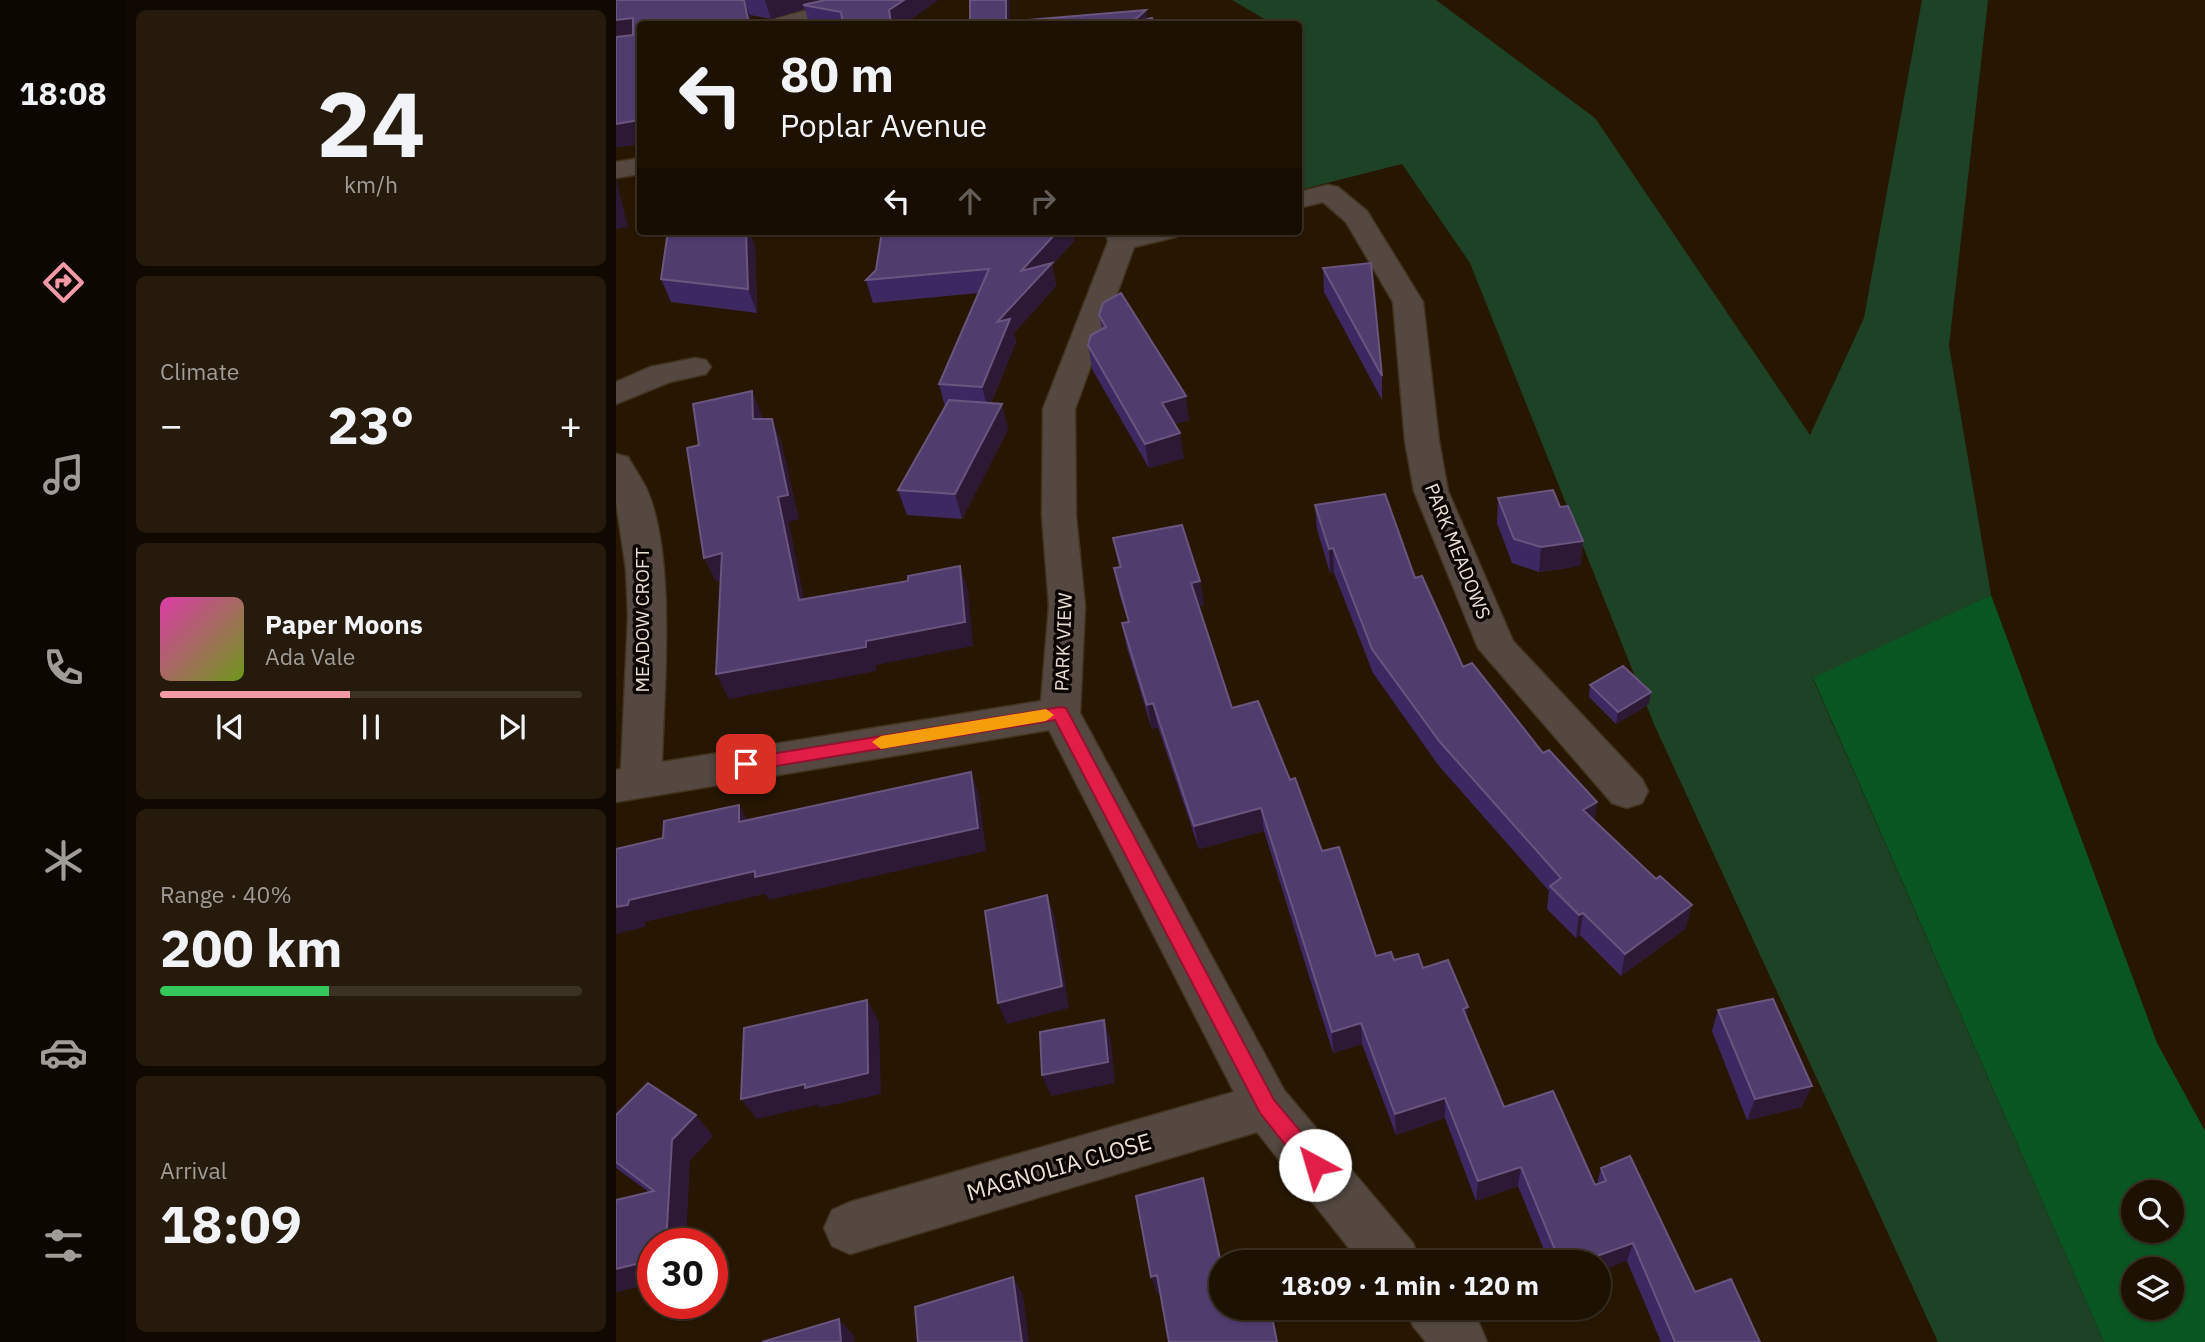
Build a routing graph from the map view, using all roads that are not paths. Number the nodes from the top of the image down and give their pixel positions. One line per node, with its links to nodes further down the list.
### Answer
1 (880, 0): 2 (street)
2 (793, 21)
3 (637, 166): 4 (street)
4 (616, 170)
5 (1302, 199): 12 (street, PARK MEADOWS)
6 (1121, 236): 10 (street, PARK VIEW)
7 (695, 367): 8 (street)
8 (616, 394)
9 (616, 465): 11 (street, MEADOW CROFT)
10 (1060, 713): 11 (street); 13 (street, PARK VIEW)
11 (628, 784)
12 (1628, 791)
13 (1267, 1106): 14 (street, MAGNOLIA CLOSE); 15 (street, PARK VIEW)
14 (850, 1228)
15 (1384, 1250)
16 (1442, 1320): 17 (street)
17 (1460, 1342)

